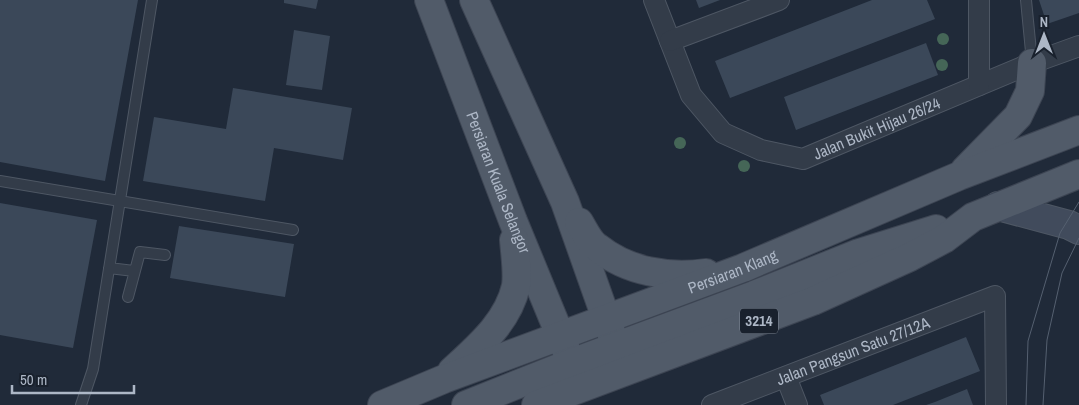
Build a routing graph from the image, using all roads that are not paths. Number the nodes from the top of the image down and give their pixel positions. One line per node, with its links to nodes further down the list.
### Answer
1 (152, 0): 16 (lane)
2 (429, 0): 20 (main road, Persiaran Kuala Selangor)
3 (474, 0): 17 (main road)
4 (654, 0): 8 (street, Jalan Bukit Hijau 26/24)
5 (779, 0): 8 (street)
6 (979, 0): 11 (street)
7 (1026, 0): 10 (lane)
8 (670, 41): 11 (street, Jalan Bukit Hijau 26/24)
9 (1079, 46): 10 (street, Jalan Bukit Hijau 26/24)
10 (1032, 63): 11 (street, Jalan Bukit Hijau 26/24); 14 (main road)
11 (979, 85)
12 (1079, 130): 14 (main road, Persiaran Klang)
13 (1079, 174): 18 (main road, 3214)
14 (959, 176): 25 (main road, Persiaran Klang)
15 (0, 181): 16 (lane)
16 (120, 201): 21 (lane); 24 (lane)
17 (565, 202): 25 (main road); 28 (main road)
18 (998, 206): 19 (main road, 3214); 22 (main road)
19 (973, 217): 30 (main road); 37 (main road, 3214)
20 (513, 221): 29 (main road, Persiaran Kuala Selangor); 33 (main road)
21 (293, 230)
22 (1079, 230)
23 (164, 255): 26 (lane)
24 (109, 268): 26 (lane); 34 (lane)
25 (743, 268): 28 (main road, Persiaran Klang)
26 (134, 271): 27 (lane)
27 (128, 297)
28 (607, 318): 29 (main road, Persiaran Klang); 30 (main road)
29 (560, 336): 31 (main road, Persiaran Kuala Selangor); 33 (main road, Persiaran Klang)
30 (616, 346): 31 (main road)
31 (571, 363): 36 (main road)
32 (786, 376): 38 (street, Jalan Pangsun Satu 27/12A); 39 (street); 40 (street, Jalan Pangsun Satu 27/12A)
33 (444, 379): 35 (main road, Persiaran Klang)
34 (81, 405)
35 (382, 405)
36 (466, 405)
37 (536, 405)
38 (712, 405)
39 (797, 405)
40 (996, 405)

